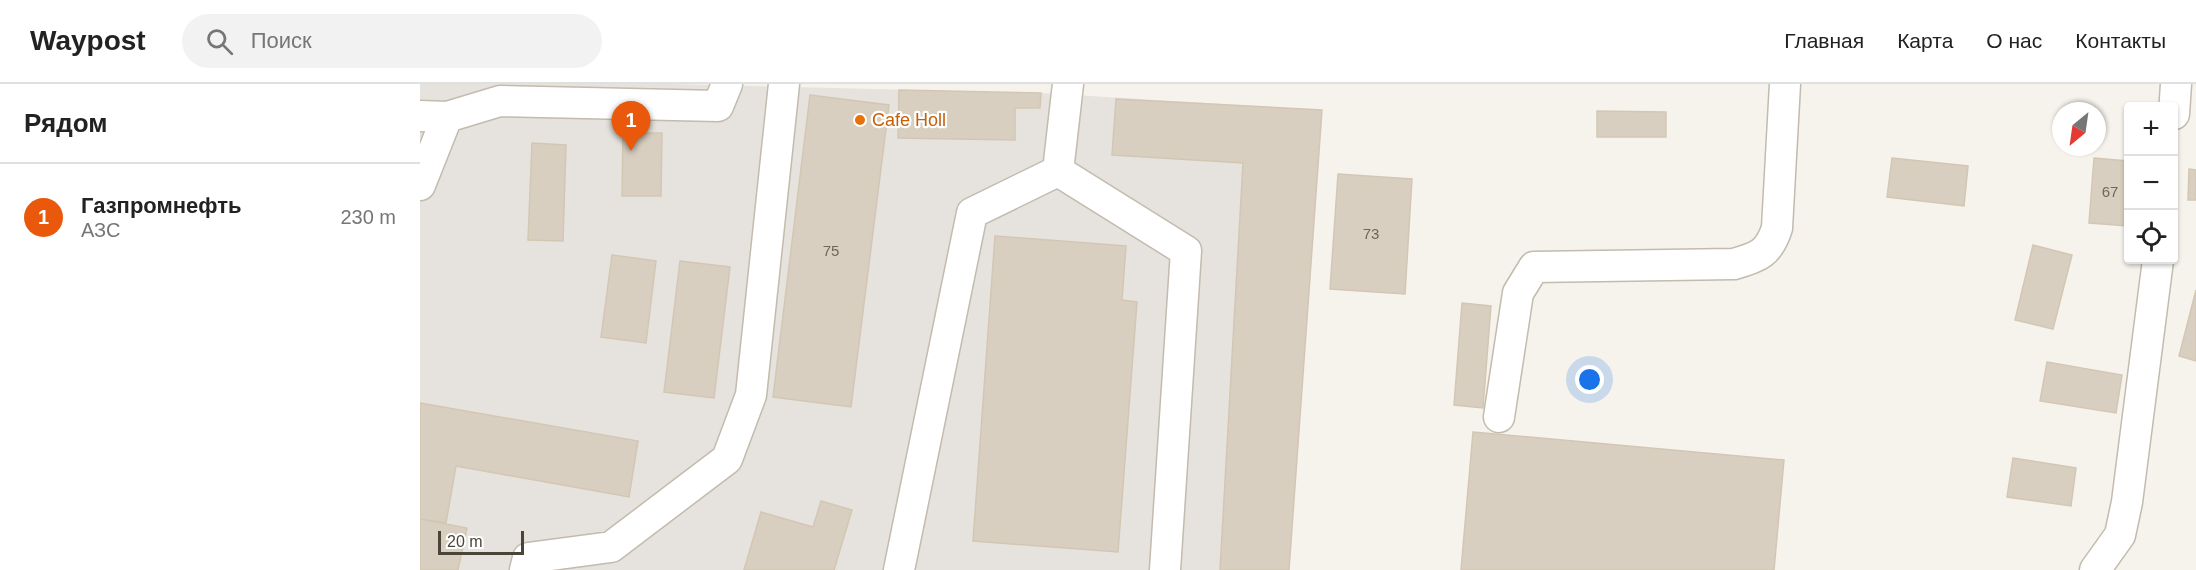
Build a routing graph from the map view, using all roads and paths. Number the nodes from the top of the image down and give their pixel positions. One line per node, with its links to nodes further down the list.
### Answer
1 (727, 84): 6 (lane)
2 (784, 84): 13 (lane)
3 (1068, 84): 9 (lane)
4 (1785, 84): 12 (lane)
5 (2176, 84): 7 (lane)
6 (500, 92): 8 (lane)
7 (2175, 102)
8 (433, 116): 10 (lane)
9 (1058, 171): 14 (lane); 15 (lane)
10 (420, 185)
11 (2157, 264): 16 (lane)
12 (1499, 417)
13 (525, 570)
14 (899, 570)
15 (1165, 570)
16 (2095, 570)

